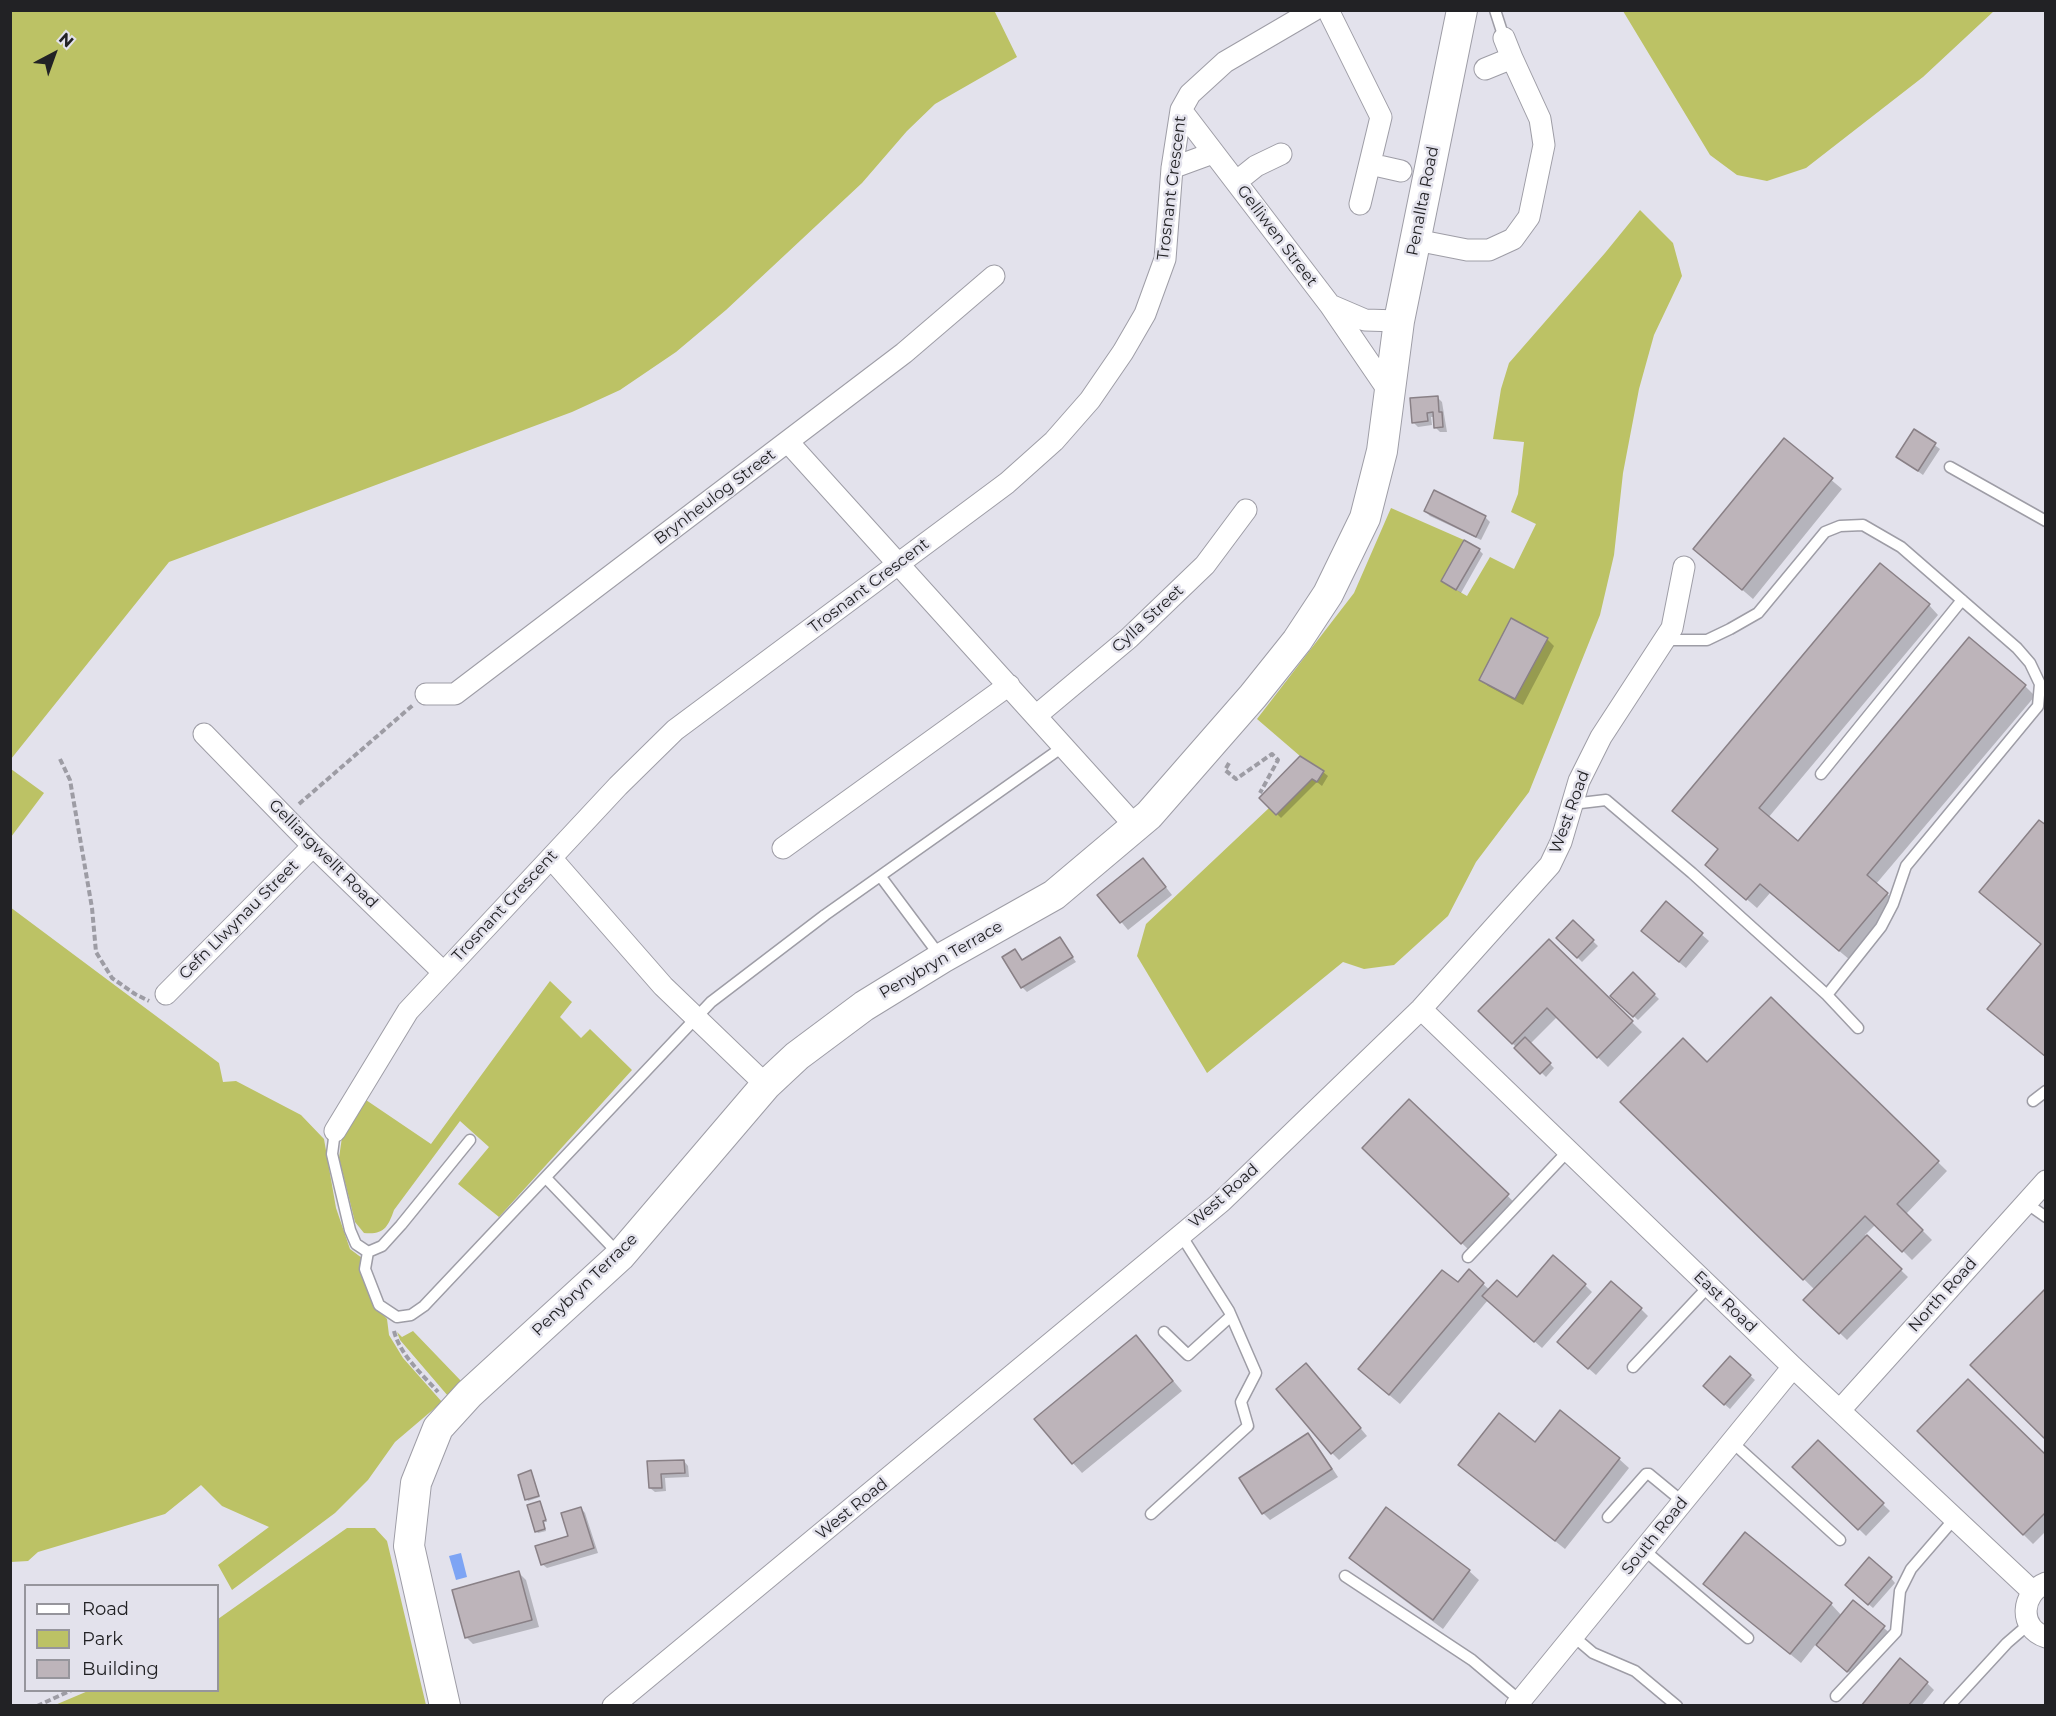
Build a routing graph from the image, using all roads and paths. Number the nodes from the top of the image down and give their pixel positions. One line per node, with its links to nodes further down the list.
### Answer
1 (1314, 10): 8 (street, Trosnant Crescent)
2 (1328, 10): 11 (street)
3 (1462, 10): 16 (street, Penallta Road)
4 (1495, 10): 5 (lane)
5 (1504, 38): 6 (street)
6 (1512, 58): 7 (street); 16 (street)
7 (1485, 69)
8 (1181, 110): 9 (street, Gelliwen Street); 12 (street, Trosnant Crescent)
9 (1213, 153): 12 (street); 14 (street, Gelliwen Street)
10 (1281, 154): 14 (street)
11 (1370, 164): 13 (street); 15 (street)
12 (1172, 168): 25 (street, Trosnant Crescent)
13 (1401, 171)
14 (1236, 182): 18 (street, Gelliwen Street)
15 (1360, 204)
16 (1416, 240): 19 (street, Penallta Road)
17 (994, 276): 21 (street, Brynheulog Street)
18 (1330, 305): 19 (street, Gelliwen Street); 20 (street)
19 (1399, 321): 20 (street, Penallta Road)
20 (1390, 393): 40 (street, Penybryn Terrace)
21 (788, 442): 25 (street); 30 (street, Brynheulog Street)
22 (1950, 467): 24 (lane)
23 (1246, 510): 31 (street, Cylla Street)
24 (2046, 521)
25 (899, 564): 29 (street); 43 (street, Trosnant Crescent)
26 (1684, 567): 28 (street, West Road)
27 (1962, 600): 28 (lane); 36 (lane); 48 (lane)
28 (1664, 640): 38 (street, West Road)
29 (1009, 685): 31 (street); 42 (street)
30 (426, 694): 39 (path)
31 (1037, 715): 33 (street)
32 (204, 734): 39 (street, Gelliargwellt Road)
33 (1064, 746): 40 (street); 44 (lane)
34 (60, 759): 47 (path)
35 (1230, 762): 37 (path)
36 (1821, 774)
37 (1260, 793)
38 (1572, 804): 48 (lane); 49 (street, West Road)
39 (285, 817): 41 (street, Gelliargwellt Road)
40 (1136, 826): 45 (street, Penybryn Terrace)
41 (313, 846): 46 (street, Gelliargwellt Road); 47 (street, Cefn Llwynau Street)
42 (783, 848)
43 (551, 858): 46 (street, Trosnant Crescent); 50 (street)
44 (881, 877): 45 (lane); 50 (lane)
45 (942, 958): 52 (street, Penybryn Terrace)
46 (443, 972): 55 (street, Trosnant Crescent)
47 (166, 994)
48 (1827, 995): 51 (lane)
49 (1421, 1009): 57 (street, East Road); 62 (street, West Road)
50 (695, 1018): 52 (street); 58 (lane)
51 (1858, 1028)
52 (766, 1085): 64 (street, Penybryn Terrace)
53 (2046, 1091): 54 (lane)
54 (2033, 1101)
55 (335, 1131): 63 (lane)
56 (470, 1140): 63 (lane)
57 (1568, 1151): 65 (lane); 66 (street, East Road)
58 (546, 1178): 64 (lane); 68 (lane)
59 (2046, 1181): 60 (street, North Road)
60 (2026, 1203): 61 (lane); 73 (street, North Road)
61 (2046, 1217)
62 (1181, 1235): 67 (lane); 91 (street, West Road)
63 (368, 1252): 68 (lane)
64 (620, 1256): 72 (street, Penybryn Terrace)
65 (1468, 1257)
66 (1708, 1286): 70 (lane); 71 (street, East Road)
67 (1231, 1316): 69 (lane); 76 (lane)
68 (398, 1317): 72 (path)
69 (1164, 1332)
70 (1633, 1366)
71 (1793, 1367): 73 (street, East Road); 74 (street, South Road)
72 (455, 1410): 90 (street, Penybryn Terrace)
73 (1840, 1410): 78 (street, East Road)
74 (1732, 1442): 75 (street, South Road); 79 (lane)
75 (1683, 1502): 77 (lane); 80 (street, South Road)
76 (1152, 1514)
77 (1608, 1517)
78 (1955, 1518): 82 (street, East Road); 87 (lane)
79 (1840, 1540)
80 (1644, 1550): 84 (street, South Road); 85 (lane)
81 (1345, 1576): 88 (lane)
82 (2039, 1587): 83 (street, East Road)
83 (2037, 1630): 93 (lane)
84 (1573, 1636): 88 (street, South Road); 92 (lane)
85 (1748, 1638)
86 (68, 1692): 89 (path)
87 (1836, 1696)
88 (1521, 1704)
89 (37, 1706)
90 (445, 1706)
91 (613, 1706)
92 (1677, 1706)
93 (1949, 1706)

